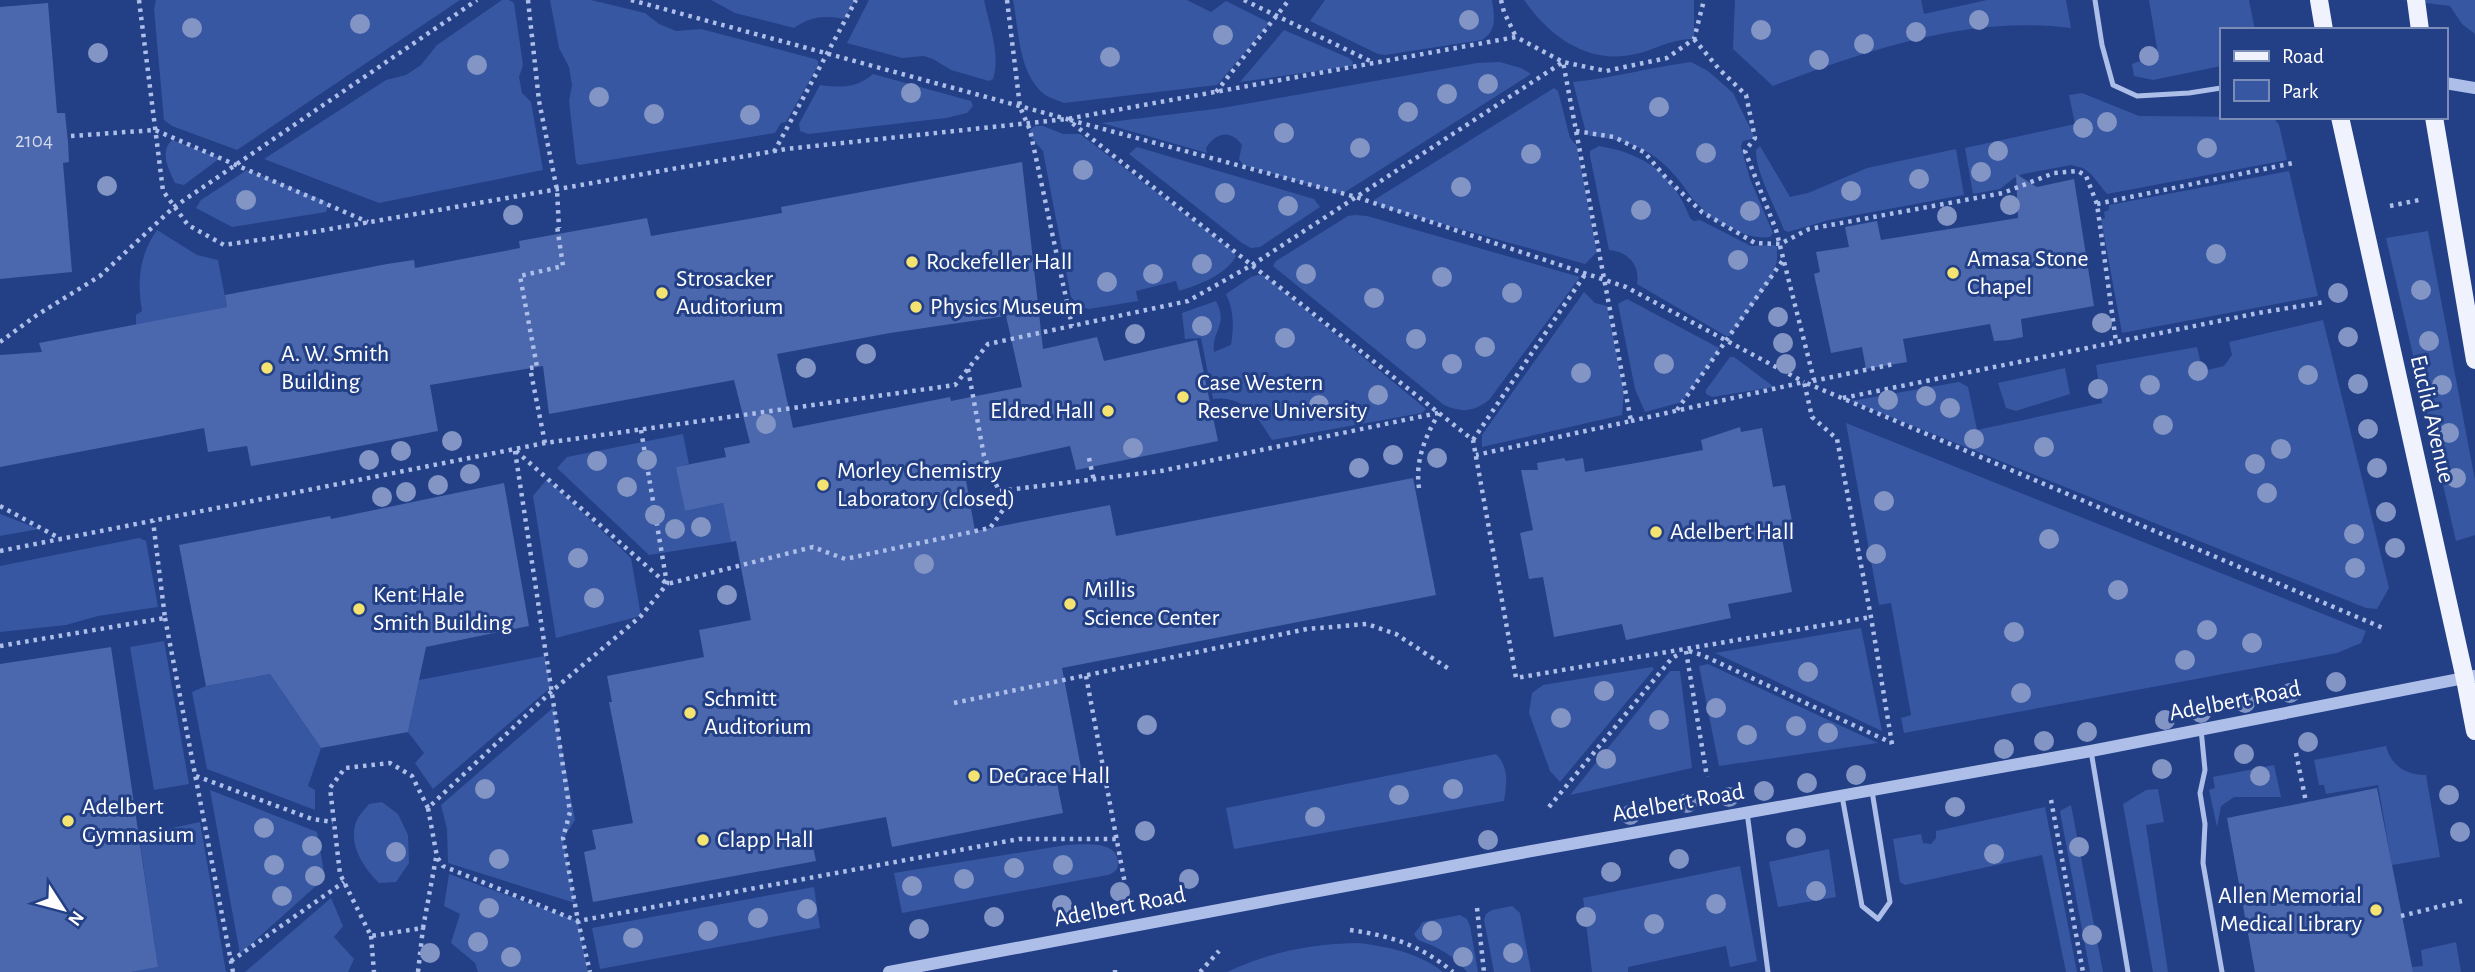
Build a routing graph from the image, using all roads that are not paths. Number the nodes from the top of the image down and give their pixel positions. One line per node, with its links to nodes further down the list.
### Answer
1 (2095, 0): 7 (lane)
2 (2319, 0): 4 (main road)
3 (2416, 0): 5 (main road)
4 (2324, 28)
5 (2420, 28)
6 (2447, 83): 8 (street)
7 (2220, 88)
8 (2475, 88)
9 (2340, 119): 12 (main road, Euclid Avenue)
10 (2434, 119): 11 (main road)
11 (2475, 360)
12 (2470, 678): 13 (street, Adelbert Road); 14 (main road, Euclid Avenue)
13 (2201, 729): 15 (street, Adelbert Road); 22 (lane)
14 (2475, 731)
15 (2091, 751): 16 (street, Adelbert Road); 21 (lane)
16 (1872, 790): 17 (street, Adelbert Road); 17 (lane)
17 (1842, 796): 18 (street, Adelbert Road)
18 (1747, 812): 19 (street, Adelbert Road); 20 (lane)
19 (889, 972)
20 (1768, 972)
21 (2128, 972)
22 (2222, 972)

